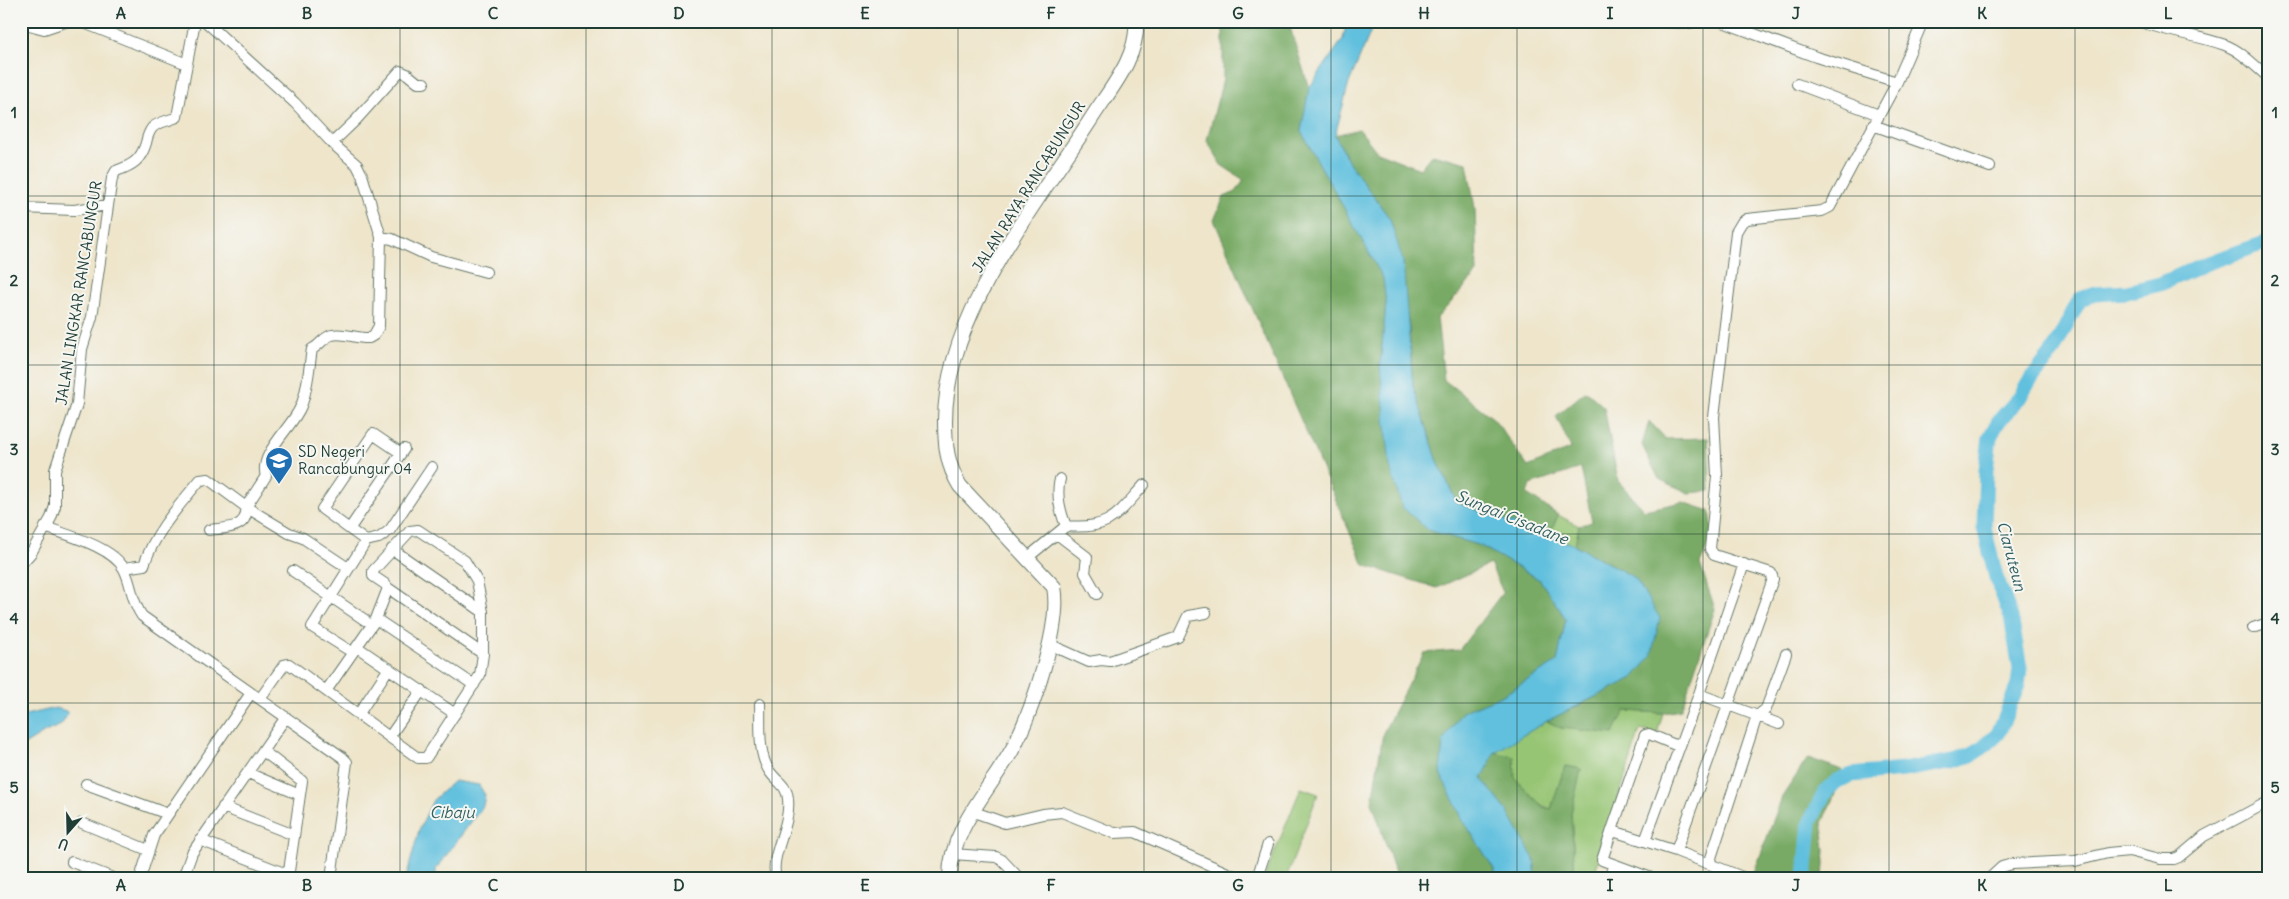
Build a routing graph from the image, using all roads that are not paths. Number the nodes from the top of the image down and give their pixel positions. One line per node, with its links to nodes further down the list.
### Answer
1 (68, 21): 11 (street)
2 (79, 21): 12 (street)
3 (195, 21): 12 (street, JALAN LINGKAR RANCABUNGUR)
4 (205, 21): 19 (street)
5 (1136, 21): 36 (main road, JALAN RAYA RANCABUNGUR)
6 (1639, 21): 7 (street)
7 (1699, 21)
8 (1720, 21): 14 (street)
9 (1923, 21): 14 (street)
10 (2139, 21): 13 (street)
11 (21, 23)
12 (187, 64): 21 (street, JALAN LINGKAR RANCABUNGUR)
13 (2268, 77)
14 (1897, 82): 17 (street)
15 (424, 83): 19 (street)
16 (1797, 84): 17 (street)
17 (1879, 115): 18 (street)
18 (1873, 125): 20 (street); 38 (street)
19 (332, 143): 23 (street)
20 (1990, 167)
21 (108, 205): 22 (street); 30 (street, JALAN LINGKAR RANCABUNGUR)
22 (21, 208)
23 (381, 237): 24 (street); 28 (street)
24 (486, 272)
25 (432, 467): 34 (street)
26 (1060, 478): 29 (street)
27 (1144, 485): 29 (street)
28 (246, 507): 32 (street); 39 (street); 40 (street)
29 (1066, 526): 33 (street)
30 (45, 527): 37 (street, JALAN LINGKAR RANCABUNGUR); 39 (street)
31 (350, 528): 31 (street); 34 (street)
32 (209, 530)
33 (1057, 534): 36 (street); 43 (street)
34 (366, 541): 40 (street)
35 (392, 549): 42 (street); 45 (street); 45 (street)
36 (1026, 558): 51 (main road, JALAN RAYA RANCABUNGUR)
37 (22, 563)
38 (1744, 564): 59 (street); 62 (street)
39 (124, 568): 60 (street)
40 (348, 568): 44 (street)
41 (293, 571): 44 (street)
42 (388, 588): 47 (street); 53 (street)
43 (1097, 594)
44 (330, 598): 48 (street); 52 (street)
45 (484, 612): 53 (street)
46 (1206, 613): 51 (street)
47 (376, 619): 52 (street); 56 (street)
48 (365, 620)
49 (2268, 623): 50 (street)
50 (2253, 628)
51 (1050, 644): 76 (main road, JALAN RAYA RANCABUNGUR)
52 (352, 648): 55 (street); 58 (street)
53 (483, 654): 56 (street)
54 (1786, 654): 65 (street)
55 (389, 668): 57 (street); 64 (street)
56 (474, 685): 63 (street)
57 (422, 690): 63 (street); 68 (street)
58 (326, 691): 60 (street); 64 (street)
59 (1699, 694): 62 (street); 69 (street)
60 (255, 696): 66 (street); 77 (street)
61 (760, 704): 95 (street)
62 (1728, 705): 65 (street); 85 (street)
63 (455, 714): 68 (street)
64 (358, 715): 68 (street)
65 (1757, 716): 67 (street); 88 (street)
66 (286, 717): 70 (street); 94 (street)
67 (1779, 724)
68 (390, 736)
69 (1680, 747): 79 (street); 82 (street)
70 (263, 751): 71 (street); 73 (street)
71 (248, 773): 73 (street); 75 (street)
72 (86, 784): 77 (street)
73 (300, 795): 80 (street)
74 (2268, 802): 103 (street)
75 (223, 807): 80 (street); 81 (street)
76 (974, 812): 86 (main road, JALAN RAYA RANCABUNGUR); 98 (street)
77 (168, 814): 84 (street)
78 (82, 823): 84 (street)
79 (1611, 833): 82 (street); 89 (street)
80 (294, 835): 90 (street)
81 (200, 840): 90 (street); 93 (street)
82 (1645, 841): 85 (street)
83 (1268, 844): 99 (street)
84 (148, 850): 92 (street)
85 (1676, 851): 88 (street)
86 (952, 854): 96 (main road, JALAN RAYA RANCABUNGUR); 97 (street)
87 (72, 862): 91 (street)
88 (1709, 864): 102 (street)
89 (1613, 865): 100 (street); 101 (street)
90 (288, 876)
91 (113, 878)
92 (140, 878)
93 (184, 878)
94 (331, 878)
95 (776, 878)
96 (950, 878)
97 (1019, 878)
98 (1239, 878)
99 (1257, 878)
100 (1610, 878)
101 (1651, 878)
102 (1745, 878)
103 (1990, 878)

